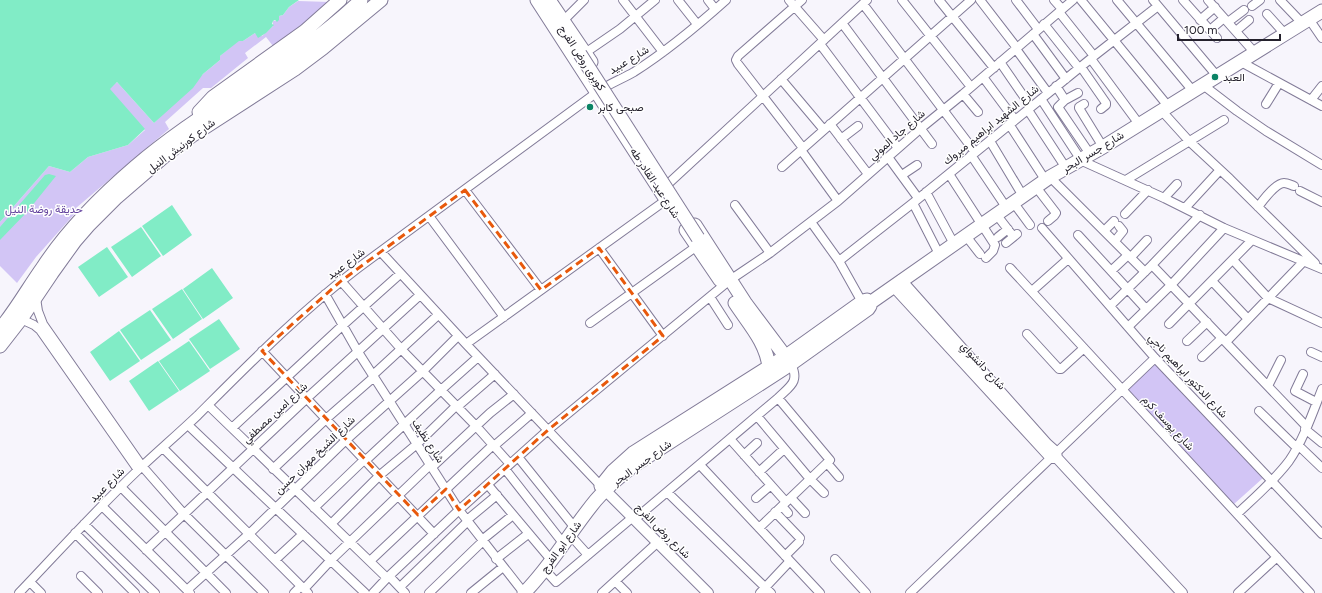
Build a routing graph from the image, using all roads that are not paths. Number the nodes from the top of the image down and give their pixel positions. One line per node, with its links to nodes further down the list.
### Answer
1 (340, 0): 97 (main road)
2 (361, 0): 97 (main road, شارع كورنيش النيل)
3 (381, 0): 184 (main road, شارع كورنيش النيل)
4 (537, 0): 62 (main road, شارع عبد القادر طه)
5 (542, 0): 62 (main road, كوبرى روض الفرج)
6 (545, 0): 153 (main road, كوبرى روض الفرج, bridge)
7 (549, 0): 44 (main road, شارع عبد القادر طه)
8 (584, 0): 44 (street)
9 (623, 0): 39 (street)
10 (655, 0): 39 (street)
11 (678, 0): 48 (street)
12 (708, 0): 34 (street)
13 (726, 0): 34 (street, شارع عبيد)
14 (789, 0): 32 (street)
15 (802, 0): 32 (street)
16 (902, 0): 53 (street)
17 (939, 0): 40 (street)
18 (971, 0): 40 (street)
19 (980, 0): 58 (street)
20 (1016, 0): 49 (street)
21 (1054, 0): 35 (street)
22 (1073, 0): 35 (street, شارع جاد المولي)
23 (1081, 0): 56 (street)
24 (1117, 0): 47 (street)
25 (1208, 0): 33 (street)
26 (1260, 0): 31 (street)
27 (1280, 0): 45 (street)
28 (1186, 1): 41 (street)
29 (865, 2): 46 (street); 63 (street)
30 (1155, 3): 47 (street, شارع الشهيد ابراهيم مبروك); 68 (street)
31 (1252, 6)
32 (795, 7): 57 (street); 82 (street)
33 (1215, 7): 41 (street); 42 (street)
34 (715, 9): 48 (street, شارع عبيد)
35 (1060, 10): 49 (street, شارع جاد المولي); 61 (street)
36 (1244, 10): 42 (street)
37 (1322, 11): 45 (main road, شارع جسر البحر)
38 (1268, 14): 52 (street)
39 (636, 16): 59 (street); 62 (street)
40 (952, 17): 53 (street); 67 (street)
41 (1200, 20): 50 (street)
42 (1226, 20): 50 (street); 51 (street)
43 (1249, 20): 51 (street)
44 (563, 21): 62 (main road, شارع عبد القادر طه)
45 (1306, 21): 52 (main road, شارع جسر البحر); 55 (street)
46 (842, 23): 57 (street); 70 (street)
47 (1136, 23): 56 (street, شارع الشهيد ابراهيم مبروك); 77 (street)
48 (697, 24): 59 (street, شارع عبيد)
49 (1038, 29): 58 (street, شارع جاد المولي); 66 (street); 72 (street)
50 (1210, 30): 54 (street)
51 (1236, 31): 60 (street)
52 (1285, 34): 60 (main road, شارع جسر البحر)
53 (931, 36): 63 (street); 76 (street)
54 (1217, 38)
55 (1322, 38)
56 (1115, 41): 61 (street, شارع الشهيد ابراهيم مبروك); 91 (street)
57 (822, 42): 71 (street); 83 (street)
58 (1016, 48): 64 (street, شارع جاد المولي); 79 (street)
59 (664, 52): 78 (street, شارع عبيد)
60 (1255, 53): 65 (main road, شارع جسر البحر)
61 (1092, 57): 66 (street, شارع الشهيد ابراهيم مبروك); 98 (street)
62 (581, 58): 78 (main road, شارع عبد القادر طه)
63 (905, 59): 70 (street); 93 (street)
64 (1000, 62): 67 (street, شارع جاد المولي); 90 (street)
65 (1241, 62): 68 (main road, شارع جسر البحر); 73 (street)
66 (1080, 67): 72 (street, شارع الشهيد ابراهيم مبروك); 92 (street)
67 (994, 68): 69 (street, شارع جاد المولي)
68 (1217, 76): 77 (main road, شارع جسر البحر)
69 (983, 77): 76 (street, شارع جاد المولي); 96 (street)
70 (882, 78): 83 (street); 101 (street)
71 (781, 79): 82 (street); 100 (street)
72 (1066, 79): 74 (street, شارع الشهيد ابراهيم مبروك)
73 (1279, 83): 86 (street); 88 (street)
74 (1056, 86): 79 (street, شارع الشهيد ابراهيم مبروك); 85 (street)
75 (1322, 86): 86 (street)
76 (971, 87): 81 (street, شارع جاد المولي)
77 (1198, 88): 91 (main road, شارع جسر البحر); 113 (street)
78 (601, 89): 122 (main road, شارع عبد القادر طه); 124 (street, شارع عبيد); 128 (main road, شارع عبد القادر طه)
79 (1048, 93): 84 (street, شارع الشهيد ابراهيم مبروك)
80 (1078, 93): 85 (street)
81 (964, 94): 93 (street, شارع جاد المولي); 94 (street)
82 (763, 96): 108 (street); 122 (street)
83 (860, 98): 100 (street); 107 (street)
84 (1041, 99): 90 (street, شارع الشهيد ابراهيم مبروك); 111 (street)
85 (1065, 100): 111 (street)
86 (1311, 100): 89 (street)
87 (1084, 104): 106 (street)
88 (1266, 104)
89 (1322, 106)
90 (1029, 108): 96 (street, شارع الشهيد ابراهيم مبروك); 115 (street)
91 (1165, 108): 98 (main road, شارع جسر البحر); 104 (street)
92 (1101, 109)
93 (944, 110): 101 (street, شارع جاد المولي); 109 (street)
94 (978, 112)
95 (1224, 120): 104 (street)
96 (1012, 122): 103 (street, شارع الشهيد ابراهيم مبروك); 121 (street)
97 (190, 124): 202 (main road, شارع كورنيش النيل)
98 (1139, 124): 106 (main road, شارع جسر البحر)
99 (858, 126): 102 (street)
100 (827, 127): 102 (street); 108 (street)
101 (920, 129): 105 (street); 107 (street, شارع جاد المولي)
102 (841, 139): 117 (street)
103 (990, 140): 109 (street, شارع الشهيد ابراهيم مبروك); 133 (street)
104 (1189, 141): 116 (street); 120 (street)
105 (932, 144)
106 (1102, 147): 111 (main road, شارع جسر البحر)
107 (898, 148): 110 (street, شارع جاد المولي)
108 (802, 149): 114 (street); 130 (street)
109 (973, 154): 118 (street, شارع الشهيد ابراهيم مبروك); 133 (street)
110 (888, 157): 117 (street, شارع جاد المولي); 119 (street)
111 (1084, 158): 115 (main road, شارع جسر البحر); 120 (street)
112 (917, 165): 119 (street)
113 (1322, 165)
114 (782, 167)
115 (1066, 168): 121 (main road, شارع جسر البحر)
116 (1220, 170): 134 (street); 135 (street)
117 (868, 174): 130 (street, شارع جاد المولي)
118 (949, 174): 126 (street, شارع الشهيد ابراهيم مبروك); 141 (street)
119 (902, 175): 129 (street)
120 (1126, 180): 125 (street)
121 (1044, 182): 133 (main road, شارع جسر البحر); 139 (street); 146 (street)
122 (669, 183): 159 (main road, شارع عبد القادر طه)
123 (1178, 184): 127 (street)
124 (464, 190): 138 (street, شارع عبيد); 177 (street)
125 (1148, 190): 127 (street); 136 (street)
126 (926, 192): 129 (street, شارع الشهيد ابراهيم مبروك); 155 (street)
127 (1164, 198): 135 (street)
128 (666, 200): 153 (main road, شارع عبد القادر طه); 156 (street)
129 (916, 200): 160 (street); 164 (street, شارع الشهيد ابراهيم مبروك)
130 (838, 201): 140 (street, شارع جاد المولي)
131 (1322, 202): 134 (street)
132 (735, 205): 158 (street)
133 (1010, 205): 141 (main road, شارع جسر البحر); 142 (street); 145 (street)
134 (1258, 207): 168 (street)
135 (1185, 208): 137 (street)
136 (1125, 214)
137 (1200, 215): 144 (street); 166 (street)
138 (429, 216): 157 (street, شارع عبيد); 192 (street)
139 (1048, 221)
140 (811, 222): 158 (street, شارع جاد المولي); 164 (street)
141 (981, 224): 147 (main road, شارع جسر البحر); 147 (street)
142 (1030, 225)
143 (1042, 228): 162 (street, شارع الدكتور ابراهيم ناجي)
144 (1224, 228): 151 (street); 176 (street)
145 (1008, 229): 149 (street); 154 (street)
146 (1104, 231): 152 (street); 152 (street)
147 (966, 236): 155 (main road, شارع جسر البحر)
148 (1078, 236): 169 (street)
149 (998, 237)
150 (1147, 240): 161 (street)
151 (1252, 240): 163 (street); 165 (street)
152 (1115, 241): 161 (street)
153 (698, 242): 159 (main road, كوبرى روض الفرج); 174 (main road, شارع عبد القادر طه); 180 (street)
154 (1006, 243)
155 (954, 244): 160 (main road, شارع جسر البحر)
156 (599, 248): 177 (street); 180 (street)
157 (380, 252): 171 (street); 172 (street, شارع عبيد)
158 (770, 253): 174 (street, شارع جاد المولي)
159 (714, 254): 174 (main road, شارع عبد القادر طه)
160 (939, 254): 175 (main road, شارع جسر البحر)
161 (1130, 256): 169 (street); 170 (street)
162 (1068, 259): 179 (street); 188 (street, شارع الدكتور ابراهيم ناجي)
163 (1233, 260): 173 (street); 185 (street)
164 (839, 261): 186 (street)
165 (1304, 261): 168 (street); 185 (street)
166 (1152, 265): 170 (street); 176 (street)
167 (1010, 268): 179 (street, شارع يوسف كرم)
168 (1321, 268)
169 (1110, 271): 178 (street)
170 (1145, 272): 178 (street)
171 (400, 274): 182 (street); 189 (street)
172 (340, 281): 181 (street, شارع عبيد); 189 (street)
173 (1212, 281): 187 (street); 194 (street)
174 (727, 283): 183 (street, شارع جاد المولي); 216 (main road, شارع عبد القادر طه); 222 (main road, شارع عبد القادر طه)
175 (897, 283): 186 (main road, شارع جسر البحر); 260 (street, شارع دانشواي)
176 (1171, 285): 187 (street); 190 (street)
177 (541, 290): 192 (street)
178 (1127, 290): 188 (street); 190 (street)
179 (1032, 291): 211 (street, شارع يوسف كرم)
180 (632, 293): 196 (street); 206 (street)
181 (325, 294): 199 (street, شارع نظيف); 213 (street, شارع عبيد)
182 (420, 295): 191 (street); 203 (street, شارع امين مصطفي)
183 (710, 297): 200 (street); 206 (street, شارع جاد المولي)
184 (36, 298): 193 (main road, شارع كورنيش النيل); 268 (street)
185 (1268, 298): 194 (street); 198 (street)
186 (866, 302): 216 (main road, شارع جسر البحر)
187 (1190, 304): 195 (street); 197 (street)
188 (1110, 306): 201 (street, شارع الدكتور ابراهيم ناجي)
189 (364, 307): 199 (street); 203 (street)
190 (1146, 309): 201 (street)
191 (438, 314): 205 (street); 212 (street)
192 (504, 317): 209 (street)
193 (21, 319): 210 (main road, شارع كورنيش النيل); 268 (street)
194 (1248, 319): 207 (street)
195 (1207, 322): 207 (street); 208 (street)
196 (590, 323)
197 (1169, 324)
198 (1322, 324)
199 (343, 325): 214 (street, شارع نظيف); 227 (street)
200 (728, 325)
201 (1128, 327): 220 (street, شارع الدكتور ابراهيم ناجي)
202 (0, 329)
203 (383, 329): 212 (street); 214 (street, شارع امين مصطفي)
204 (1027, 334): 211 (street)
205 (458, 336): 209 (street); 223 (street, شارع الشيخ مهران حسن)
206 (663, 336): 248 (street, شارع جاد المولي)
207 (1224, 340): 218 (street); 228 (street)
208 (1187, 341)
209 (466, 344): 217 (street)
210 (0, 346)
211 (1084, 348): 229 (street, شارع يوسف كرم)
212 (402, 350): 223 (street); 226 (street)
213 (262, 351): 227 (street); 237 (street, شارع عبيد)
214 (358, 352): 226 (street, شارع نظيف); 233 (street, شارع امين مصطفي)
215 (1311, 352): 219 (street)
216 (785, 356): 222 (main road, شارع جسر البحر); 234 (street); 282 (main road, شارع جسر البحر)
217 (478, 357): 224 (street); 230 (street)
218 (1202, 357)
219 (1322, 357)
220 (1156, 358): 229 (street); 275 (street, شارع الدكتور ابراهيم ناجي)
221 (1281, 360): 228 (street)
222 (768, 362): 282 (main road, شارع جسر البحر)
223 (422, 372): 230 (street); 235 (street, شارع الشيخ مهران حسن)
224 (495, 374): 232 (street); 238 (street)
225 (1303, 374): 236 (street)
226 (374, 376): 235 (street, شارع نظيف); 242 (street)
227 (287, 377): 233 (street); 246 (street)
228 (1268, 386): 247 (street)
229 (1122, 389): 260 (street); 297 (street, شارع يوسف كرم)
230 (441, 390): 238 (street); 244 (street)
231 (1321, 392): 236 (street)
232 (514, 394): 240 (street); 245 (street)
233 (307, 398): 242 (street); 257 (street, شارع امين مصطفي)
234 (778, 398): 241 (street); 263 (street)
235 (389, 401): 244 (street, شارع نظيف); 250 (street, شارع الشيخ مهران حسن)
236 (1316, 402): 247 (street)
237 (208, 405): 243 (street, شارع عبيد); 246 (street)
238 (457, 407): 245 (street); 252 (street)
239 (1259, 411): 255 (street)
240 (532, 413): 248 (street); 254 (street)
241 (757, 416): 249 (street); 258 (street)
242 (326, 419): 250 (street); 270 (street)
243 (188, 425): 256 (street, شارع عبيد); 267 (street)
244 (404, 425): 252 (street, شارع نظيف); 262 (street)
245 (476, 426): 254 (street); 265 (street)
246 (232, 428): 257 (street)
247 (1306, 428): 253 (street); 255 (street)
248 (548, 430): 261 (street, شارع جاد المولي); 282 (street)
249 (730, 439): 259 (street); 264 (street)
250 (346, 440): 262 (street); 279 (street, شارع الشيخ مهران حسن)
251 (757, 443): 259 (street)
252 (417, 444): 265 (street, شارع نظيف); 272 (street)
253 (1322, 444)
254 (494, 445): 266 (street); 280 (street)
255 (1297, 447): 269 (street); 275 (street)
256 (163, 448): 268 (street, شارع عبيد); 281 (street)
257 (253, 449): 267 (street, شارع امين مصطفي); 270 (street)
258 (784, 449): 271 (street); 274 (street)
259 (744, 455): 271 (street)
260 (1055, 456): 355 (street); 356 (street, شارع دانشواي)
261 (518, 457): 266 (street, شارع جاد المولي); 312 (street)
262 (365, 460): 272 (street); 291 (street)
263 (829, 462): 273 (street); 274 (street)
264 (700, 465): 283 (street); 304 (street)
265 (431, 466): 280 (street, شارع نظيف); 286 (street)
266 (508, 466): 276 (street, شارع جاد المولي); 312 (street)
267 (233, 467): 281 (street, شارع امين مصطفي); 290 (street)
268 (140, 468): 278 (street, شارع عبيد); 296 (street)
269 (1322, 468)
270 (274, 469): 279 (street)
271 (759, 472): 277 (street)
272 (380, 475): 286 (street); 303 (street)
273 (839, 477)
274 (810, 480): 284 (street); 288 (street)
275 (1272, 481): 297 (street); 311 (street, شارع الدكتور ابراهيم ناجي)
276 (488, 484): 285 (street); 292 (street, شارع جاد المولي)
277 (771, 485): 287 (street); 288 (street)
278 (121, 487): 289 (street, شارع عبيد); 305 (street)
279 (294, 489): 290 (street, شارع الشيخ مهران حسن); 291 (street)
280 (446, 489): 292 (street, شارع نظيف); 298 (street)
281 (207, 492): 296 (street, شارع امين مصطفي); 307 (street)
282 (601, 492): 300 (street, شارع روض الفرج); 312 (main road, شارع ابو الفرج)
283 (667, 492): 300 (street); 335 (street)
284 (824, 493)
285 (497, 495): 299 (street); 301 (street)
286 (398, 496): 298 (street); 315 (street)
287 (756, 498)
288 (786, 502): 293 (street); 294 (street); 295 (street)
289 (102, 506): 302 (street, شارع عبيد); 316 (street)
290 (276, 508): 307 (street, شارع الشيخ مهران حسن); 308 (street)
291 (314, 508): 303 (street)
292 (459, 510): 301 (street, شارع نظيف); 309 (street, شارع جاد المولي)
293 (775, 512): 304 (street); 320 (street)
294 (788, 513)
295 (805, 513)
296 (184, 514): 305 (street, شارع امين مصطفي); 317 (street)
297 (1237, 514): 319 (street, شارع يوسف كرم)
298 (418, 515): 309 (street); 325 (street)
299 (513, 515): 310 (street); 313 (street)
300 (634, 518): 314 (street, شارع روض الفرج); 318 (street)
301 (467, 521): 313 (street, شارع نظيف); 334 (street)
302 (84, 524): 306 (street, شارع عبيد); 341 (street)
303 (331, 524): 315 (street)
304 (759, 528): 320 (street)
305 (165, 532): 316 (street, شارع امين مصطفي); 328 (street)
306 (75, 533): 332 (street, شارع عبيد); 340 (street)
307 (249, 534): 317 (street, شارع الشيخ مهران حسن); 323 (street)
308 (303, 534): 323 (street); 324 (street)
309 (434, 534): 330 (street, شارع جاد المولي)
310 (528, 534): 321 (street); 326 (street)
311 (1322, 534)
312 (569, 535): 318 (street); 326 (main road, شارع ابو الفرج)
313 (483, 541): 321 (street, شارع نظيف); 347 (street)
314 (658, 542): 331 (street); 352 (street, شارع روض الفرج)
315 (350, 543): 324 (street); 325 (street)
316 (146, 550): 336 (street)
317 (225, 555): 328 (street, شارع الشيخ مهران حسن); 343 (street)
318 (588, 555): 326 (street)
319 (1277, 557): 357 (street); 358 (street, شارع يوسف كرم)
320 (788, 558): 335 (street); 353 (street)
321 (496, 559): 327 (street, شارع نظيف)
322 (835, 559): 354 (street)
323 (275, 560): 333 (street)
324 (330, 561): 333 (street); 345 (street)
325 (370, 562): 330 (street)
326 (548, 566): 349 (main road, شارع ابو الفرج)
327 (503, 567): 348 (street); 349 (street, شارع نظيف)
328 (206, 573): 336 (street, شارع الشيخ مهران حسن); 342 (street)
329 (81, 576): 339 (street)
330 (388, 577): 334 (street); 346 (street, شارع جاد المولي)
331 (615, 581): 350 (street); 351 (street)
332 (30, 582): 337 (street, شارع عبيد); 338 (street)
333 (305, 589): 344 (street)
334 (402, 590)
335 (765, 591)
336 (189, 592)
337 (19, 593)
338 (41, 593)
339 (98, 593)
340 (135, 593)
341 (155, 593)
342 (226, 593)
343 (264, 593)
344 (294, 593)
345 (365, 593)
346 (373, 593)
347 (429, 593)
348 (471, 593)
349 (524, 593)
350 (602, 593)
351 (627, 593)
352 (708, 593)
353 (820, 593)
354 (866, 593)
355 (910, 593)
356 (1182, 593)
357 (1238, 593)
358 (1310, 593)

